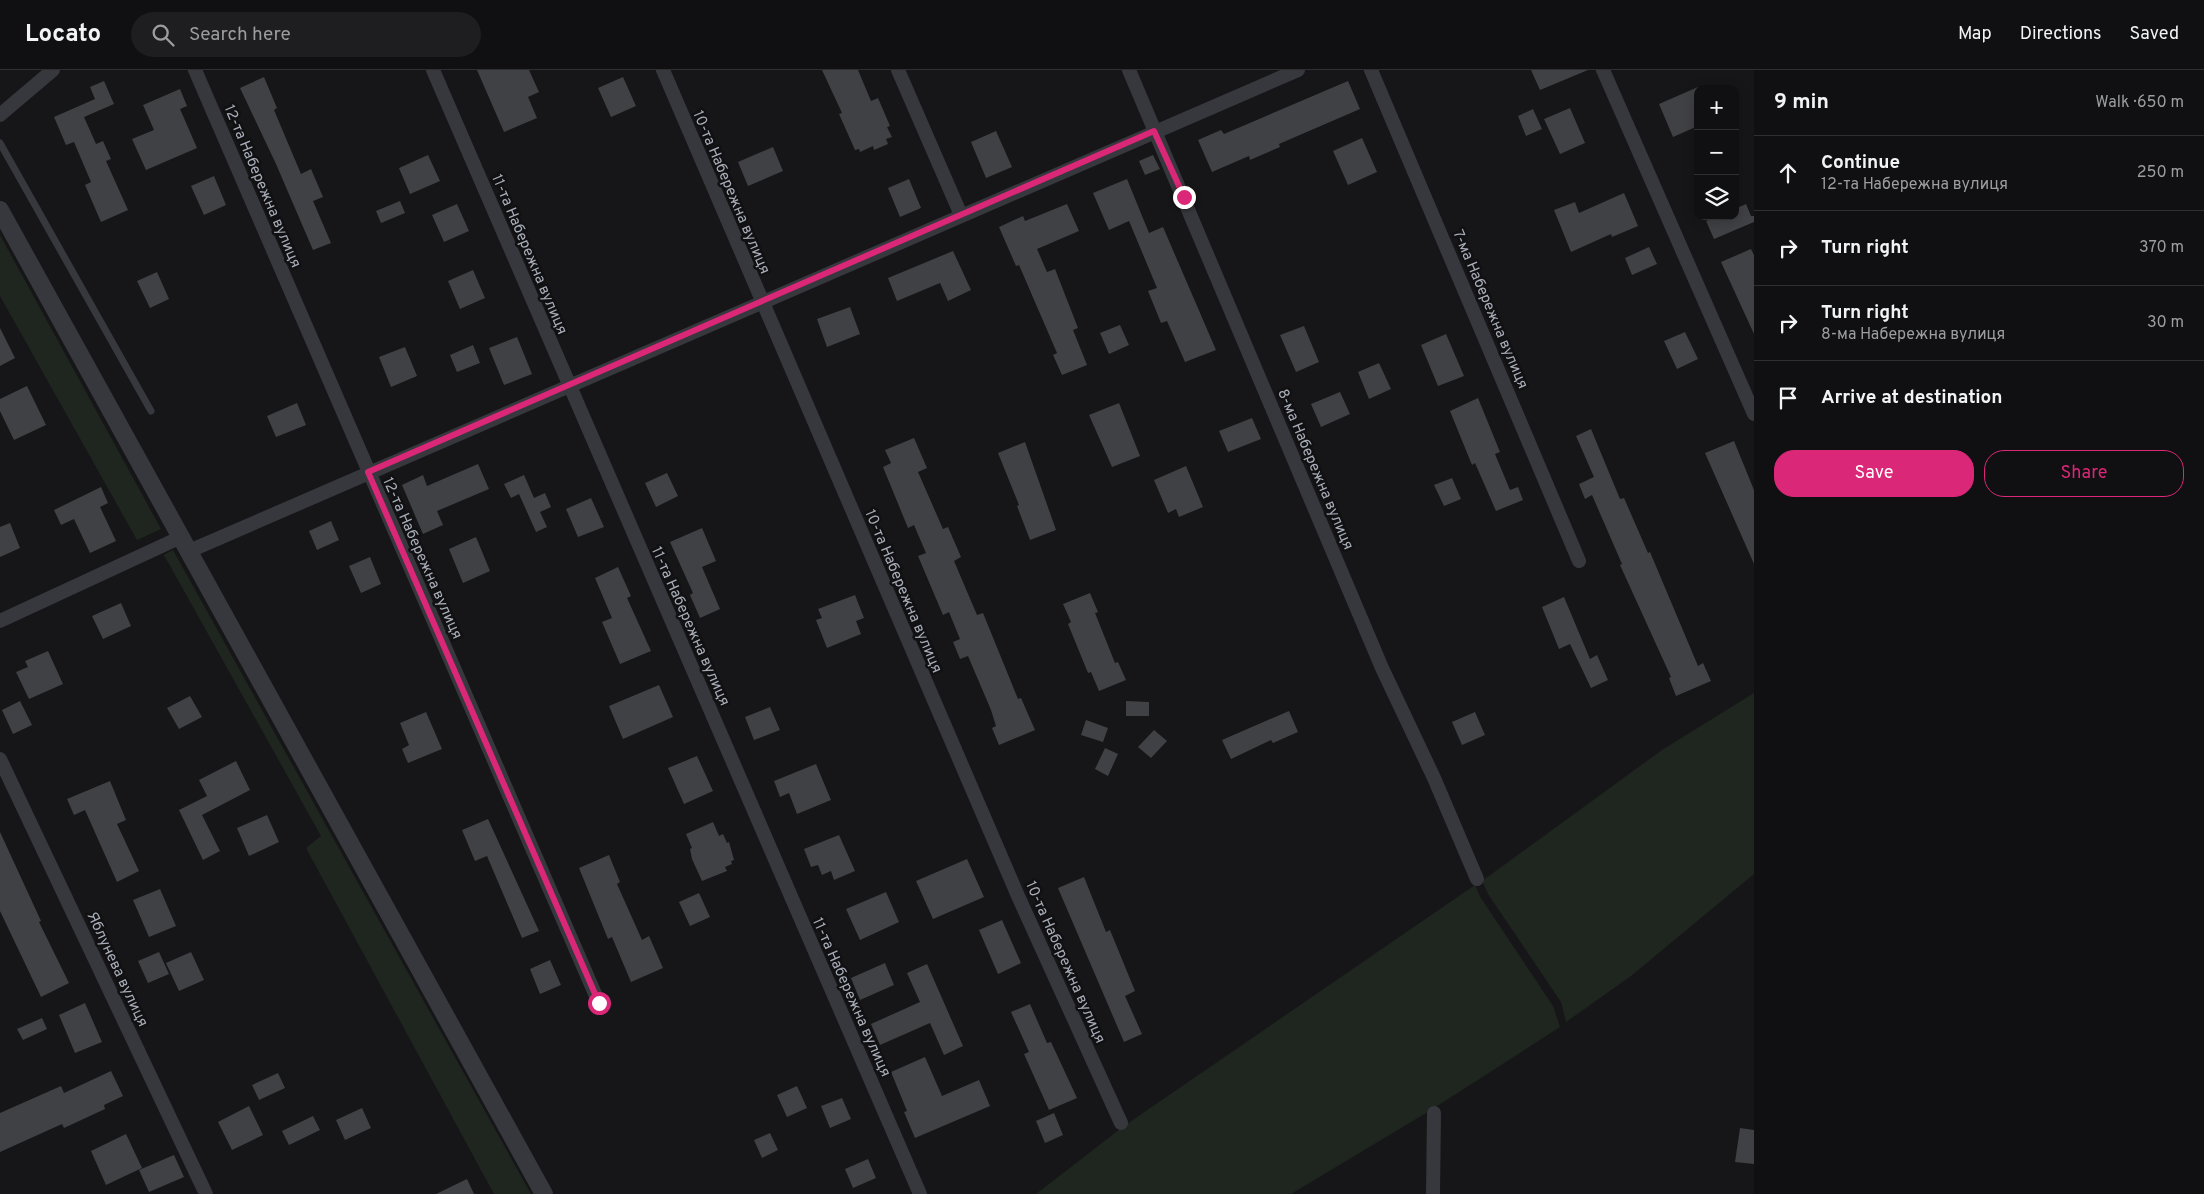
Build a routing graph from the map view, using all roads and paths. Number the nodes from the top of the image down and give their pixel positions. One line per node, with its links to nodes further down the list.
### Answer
1 (53, 70): 10 (street)
2 (195, 70): 19 (street, 12-та Набережна вулиця)
3 (433, 70): 16 (street, 11-та Набережна вулиця)
4 (662, 70): 15 (street, 10-та Набережна вулиця)
5 (898, 70): 14 (street)
6 (1129, 70): 11 (street, 8-ма Набережна вулиця)
7 (1298, 70): 11 (street)
8 (1371, 70): 21 (street, 7-ма Набережна вулиця)
9 (1603, 70): 18 (street)
10 (0, 116)
11 (1154, 131): 14 (street); 24 (street, 8-ма Набережна вулиця)
12 (0, 143): 17 (lane)
13 (0, 210): 20 (street)
14 (961, 215): 15 (street)
15 (762, 302): 16 (street); 27 (street, 10-та Набережна вулиця)
16 (569, 386): 19 (street); 30 (street, 11-та Набережна вулиця)
17 (152, 411)
18 (1754, 414)
19 (368, 472): 20 (street); 25 (street, 12-та Набережна вулиця)
20 (183, 545): 22 (street); 29 (street)
21 (1579, 562)
22 (0, 621)
23 (0, 759): 28 (street, Яблунева вулиця)
24 (1477, 879)
25 (599, 1003)
26 (1434, 1113): 31 (street)
27 (1121, 1123)
28 (206, 1194)
29 (544, 1194)
30 (920, 1194)
31 (1433, 1194)

